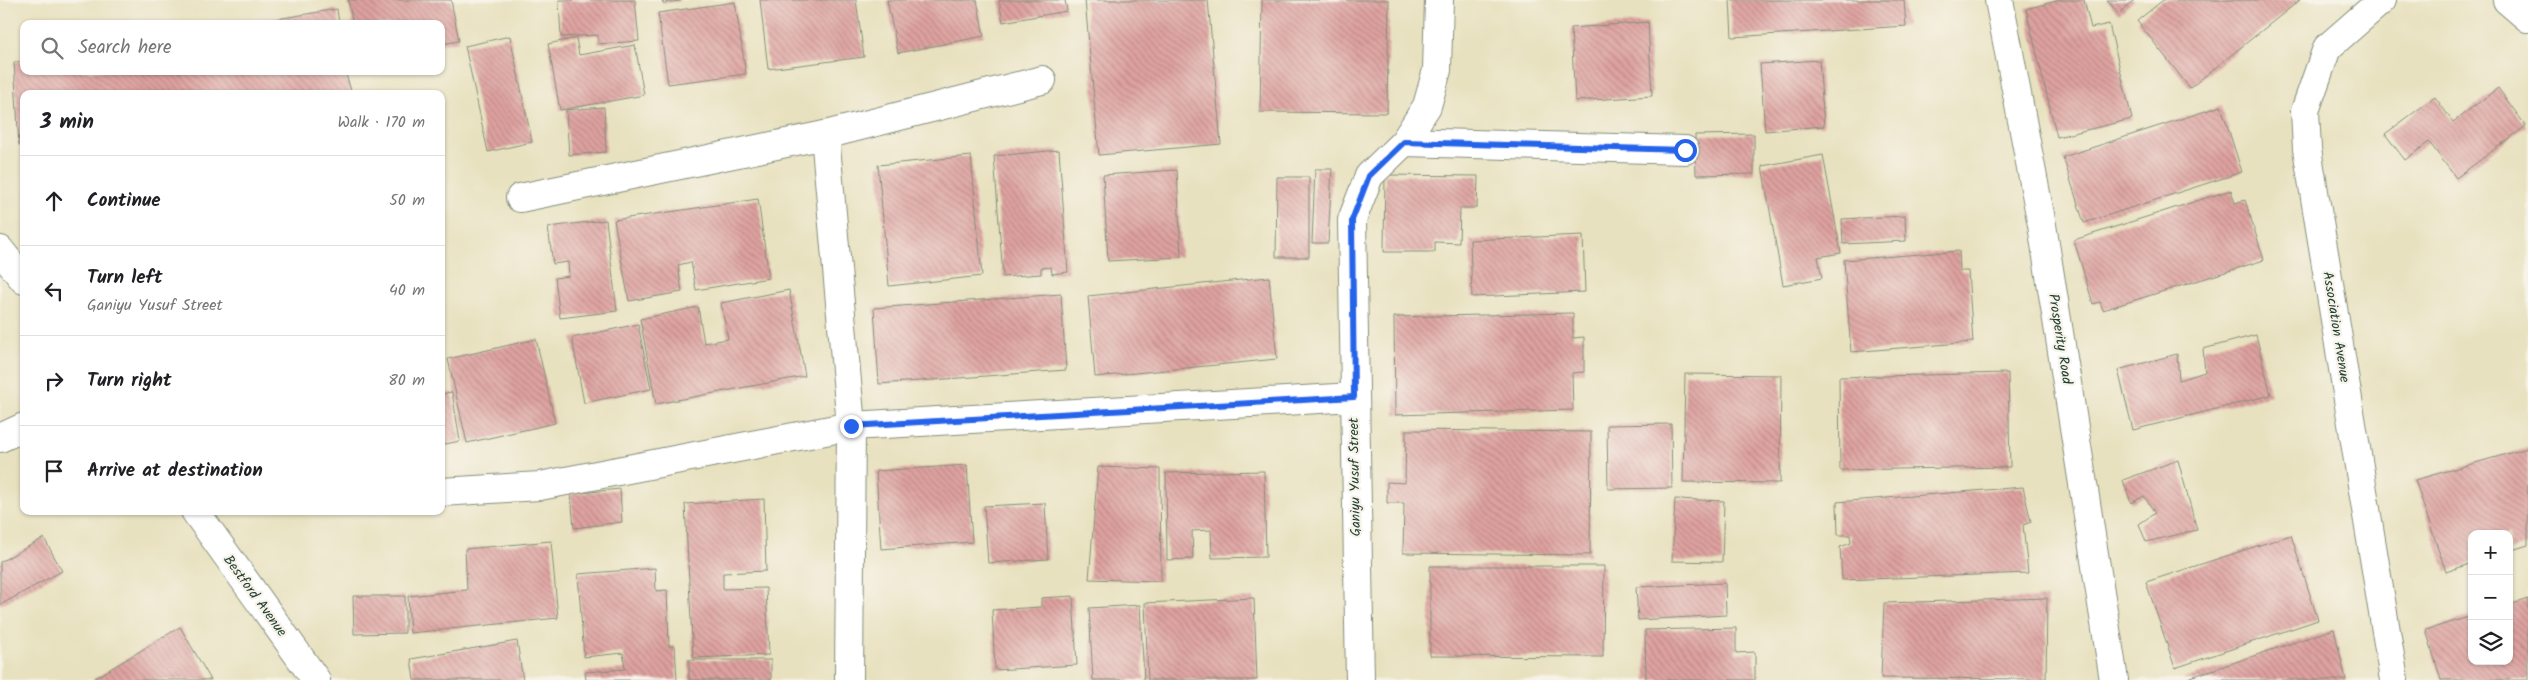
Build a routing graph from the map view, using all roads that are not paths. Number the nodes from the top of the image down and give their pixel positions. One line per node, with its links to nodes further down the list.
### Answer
1 (1439, 0): 8 (street, Ganiyu Yusuf Street)
2 (1999, 0): 22 (street, Prosperity Road)
3 (2382, 0): 23 (street, Association Avenue)
4 (2507, 0): 5 (street)
5 (2528, 18)
6 (1042, 80): 7 (street)
7 (825, 135): 10 (street); 14 (street)
8 (1404, 142): 9 (street); 13 (street, Ganiyu Yusuf Street)
9 (1685, 150)
10 (520, 198)
11 (0, 250): 12 (street)
12 (20, 275)
13 (1354, 397): 14 (street); 21 (street, Ganiyu Yusuf Street)
14 (851, 426): 17 (street); 20 (street)
15 (20, 429): 16 (street)
16 (0, 438)
17 (445, 492)
18 (198, 515): 19 (street, Bestford Avenue)
19 (316, 680)
20 (849, 680)
21 (1360, 680)
22 (2114, 680)
23 (2394, 680)

